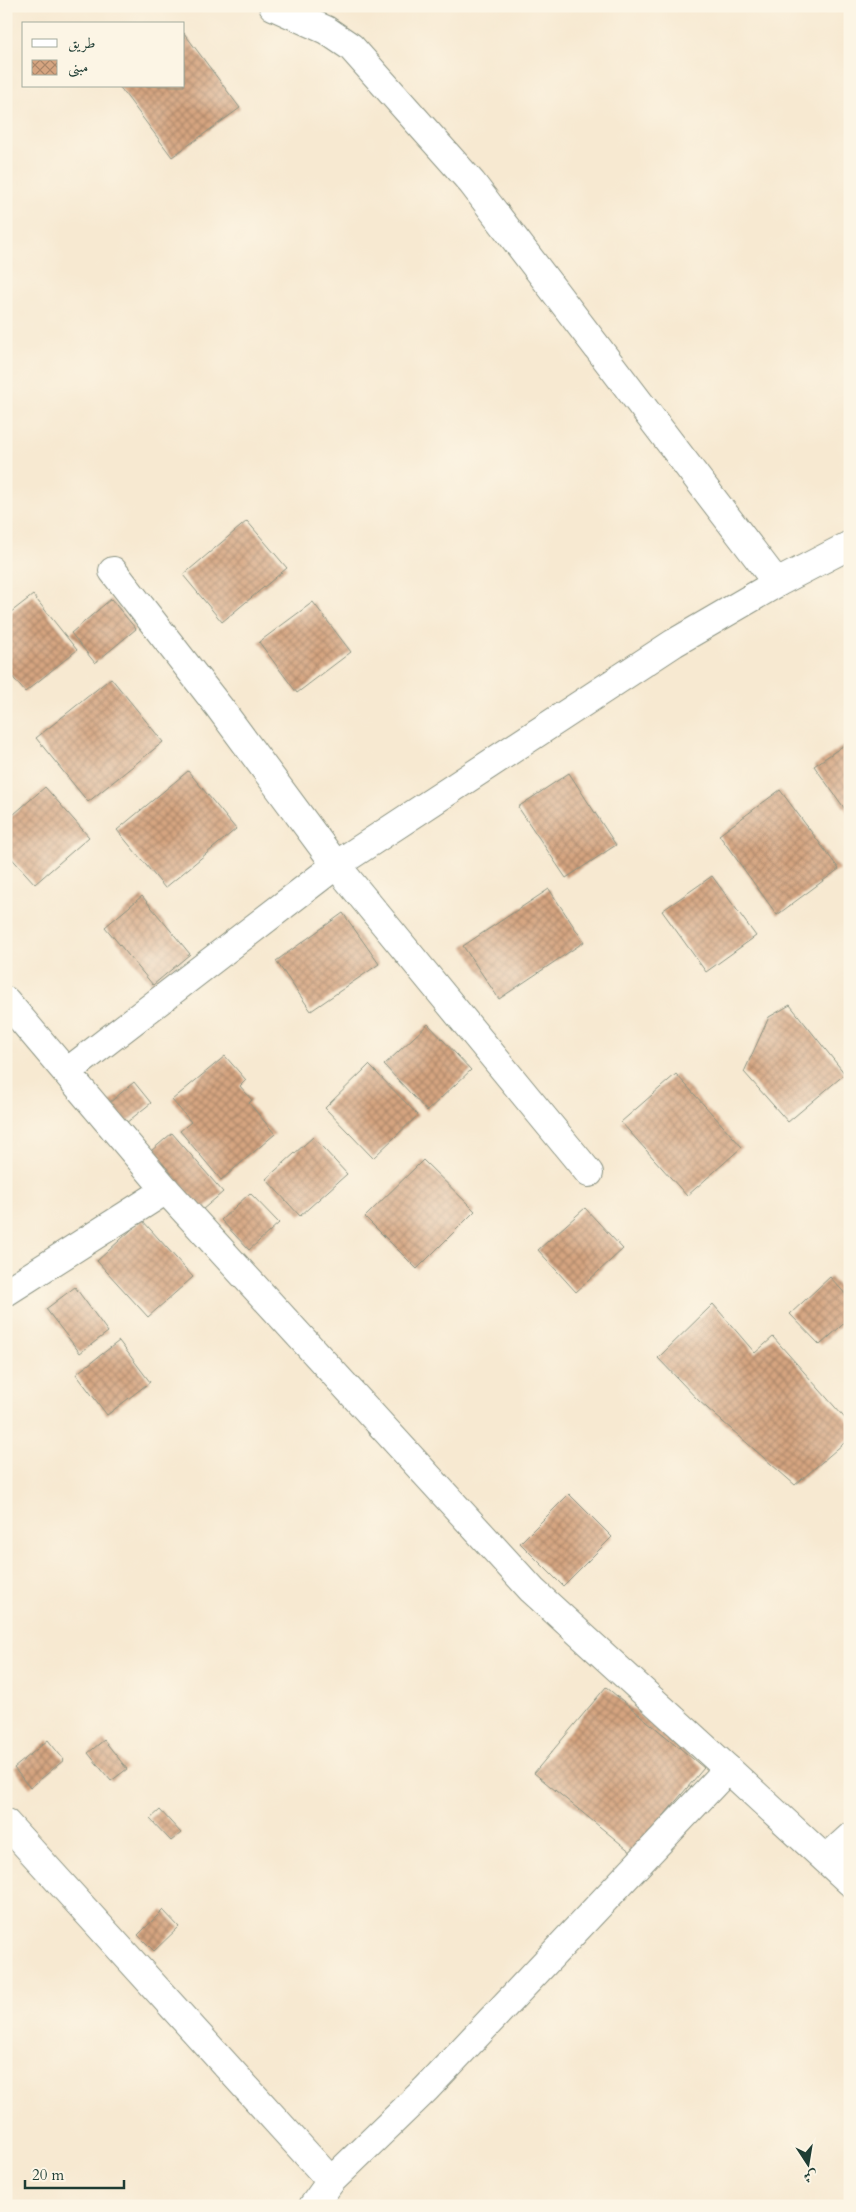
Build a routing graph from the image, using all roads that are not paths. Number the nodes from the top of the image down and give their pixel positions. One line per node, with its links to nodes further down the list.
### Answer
1 (273, 6): 4 (street)
2 (850, 545): 4 (street)
3 (113, 571): 5 (street)
4 (777, 583): 5 (street)
5 (336, 865): 7 (street); 8 (street)
6 (6, 1001): 7 (street)
7 (67, 1072): 9 (street)
8 (589, 1173)
9 (166, 1190): 10 (street); 11 (street)
10 (6, 1292)
11 (728, 1769): 14 (street); 16 (street)
12 (6, 1823): 16 (street)
13 (850, 1837): 14 (street)
14 (826, 1859): 15 (street)
15 (850, 1882)
16 (324, 2197)

